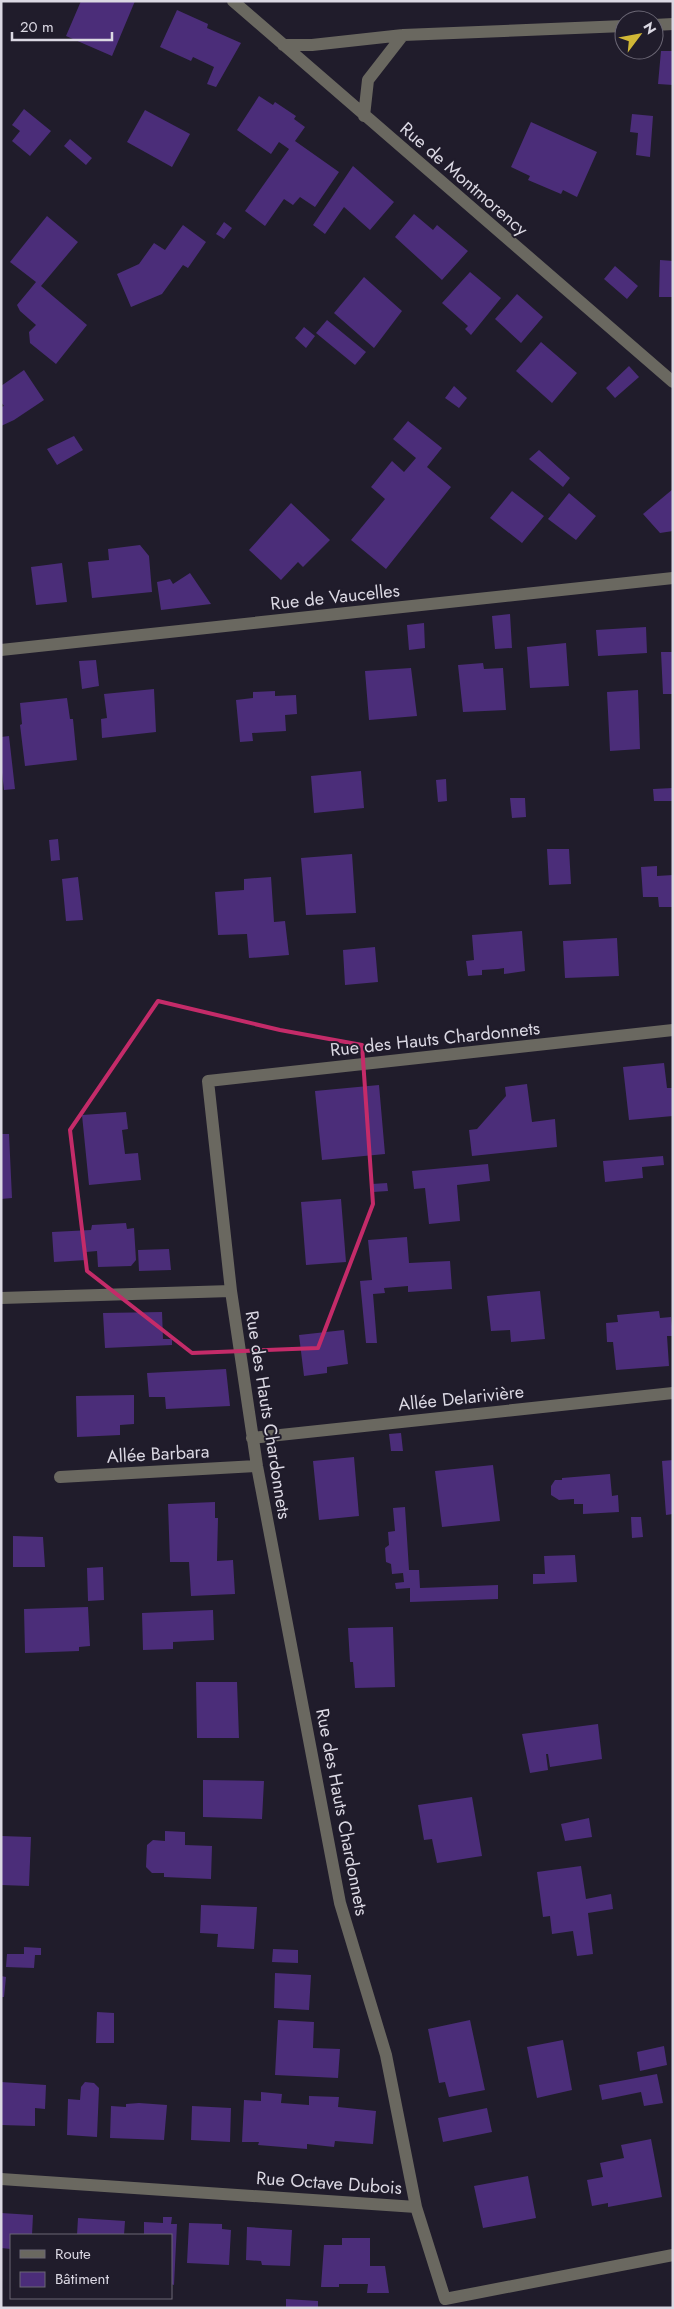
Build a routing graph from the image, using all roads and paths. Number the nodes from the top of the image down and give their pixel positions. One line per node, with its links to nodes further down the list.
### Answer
1 (233, 1): 4 (street, Rue de Montmorency)
2 (614, 26): 3 (street)
3 (403, 35): 4 (street); 5 (street)
4 (283, 46): 5 (street, Rue de Montmorency)
5 (364, 116): 6 (street, Rue de Montmorency)
6 (673, 382)
7 (673, 578): 8 (street, Rue de Vaucelles)
8 (1, 650)
9 (673, 1030): 10 (street, Rue des Hauts Chardonnets)
10 (231, 1291): 11 (street); 13 (street, Rue des Hauts Chardonnets)
11 (1, 1298)
12 (673, 1393): 13 (street, Allée Delarivière)
13 (252, 1438): 14 (street, Rue des Hauts Chardonnets)
14 (257, 1466): 15 (street, Allée Barbara); 17 (street, Rue des Hauts Chardonnets)
15 (60, 1477)
16 (1, 2179): 17 (street, Rue Octave Dubois)
17 (416, 2207): 19 (street, Rue Octave Dubois)
18 (673, 2255): 19 (street, Rue Octave Dubois)
19 (446, 2303)

